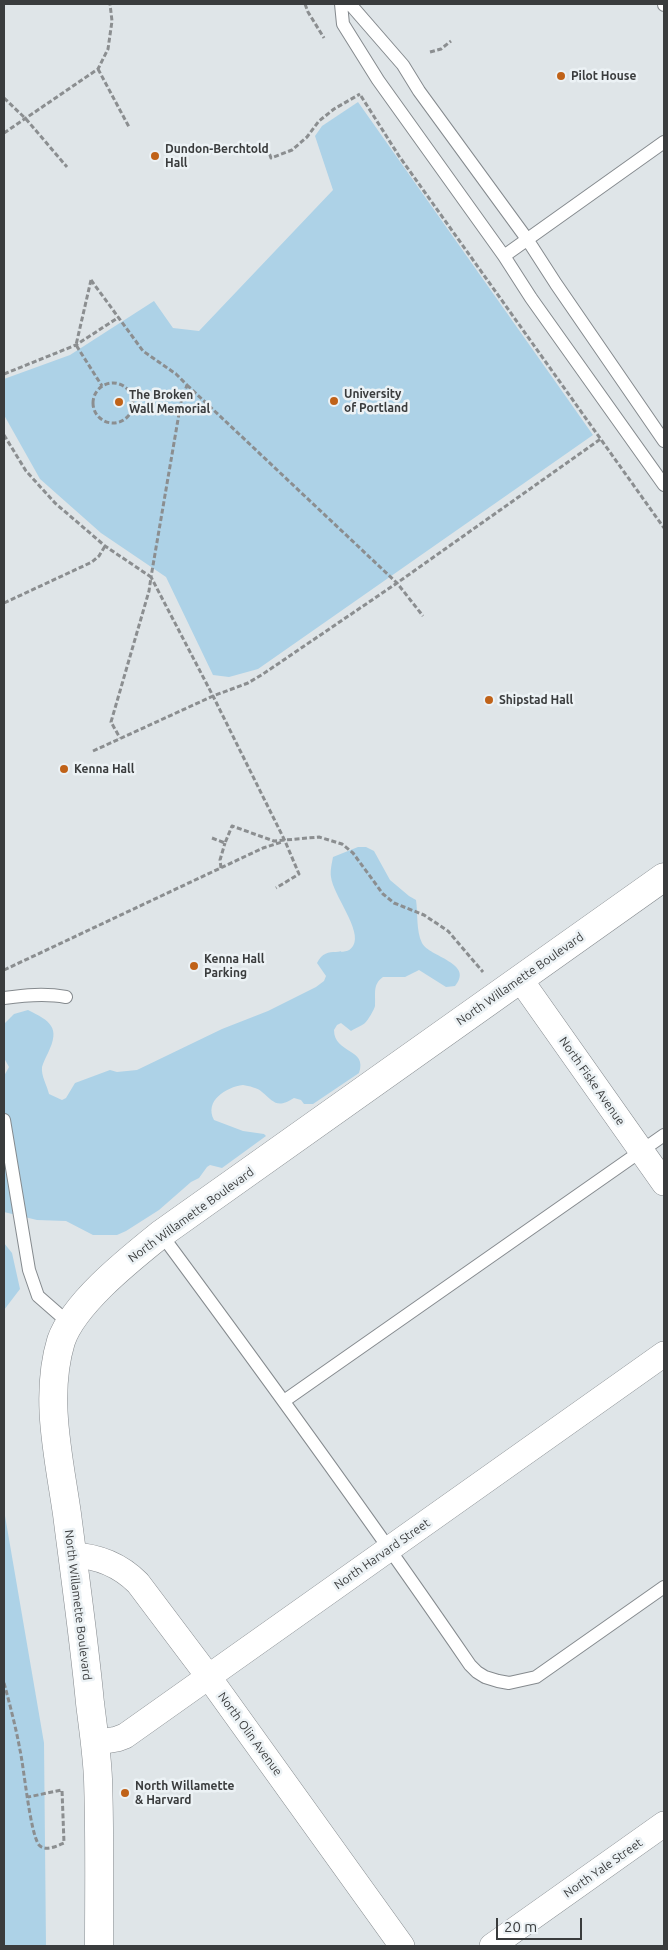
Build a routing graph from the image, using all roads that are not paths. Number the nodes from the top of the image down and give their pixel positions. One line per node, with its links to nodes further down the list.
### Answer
1 (341, 4): 5 (lane)
2 (350, 4): 4 (lane)
3 (664, 142): 4 (lane)
4 (528, 239): 5 (lane); 6 (lane)
5 (504, 256): 7 (lane)
6 (664, 441)
7 (664, 485)
8 (664, 877): 9 (main road, North Willamette Boulevard)
9 (520, 979): 14 (street, North Fiske Avenue); 16 (main road, North Willamette Boulevard)
10 (66, 996): 11 (lane)
11 (4, 998)
12 (4, 1120): 17 (lane)
13 (664, 1135): 14 (lane)
14 (642, 1151): 15 (street, North Fiske Avenue); 19 (lane)
15 (664, 1183)
16 (161, 1234): 17 (main road, North Willamette Boulevard); 19 (lane)
17 (70, 1324): 21 (main road, North Willamette Boulevard)
18 (664, 1354): 20 (street, North Harvard Street)
19 (284, 1400): 20 (lane)
20 (390, 1548): 22 (lane); 23 (street, North Harvard Street)
21 (72, 1555): 23 (street, North Olin Avenue); 24 (main road, North Willamette Boulevard)
22 (664, 1587)
23 (208, 1676): 24 (street, North Harvard Street); 27 (street, North Olin Avenue)
24 (94, 1743): 26 (main road, North Willamette Boulevard)
25 (664, 1824): 28 (street, North Yale Street)
26 (99, 1946)
27 (402, 1946)
28 (492, 1946)

